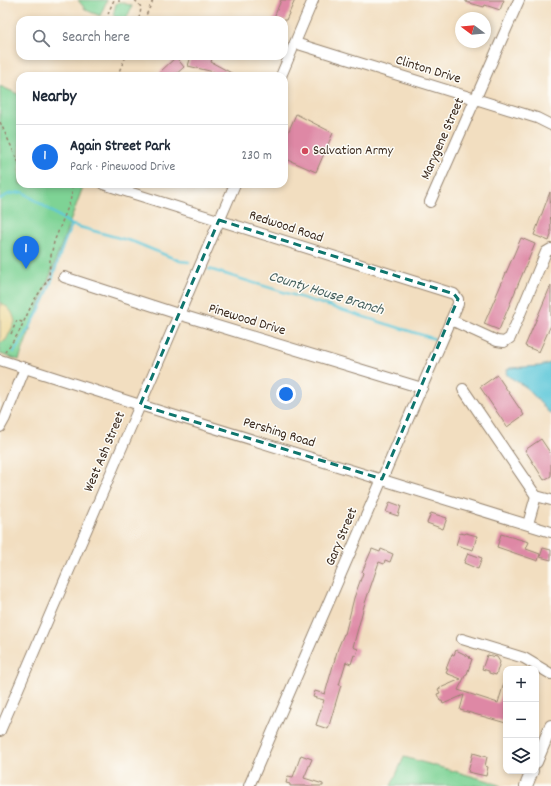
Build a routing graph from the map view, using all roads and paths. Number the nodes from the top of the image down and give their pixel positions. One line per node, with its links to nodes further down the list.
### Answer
1 (114, 0): 6 (path)
2 (134, 0): 7 (path)
3 (153, 0): 8 (path)
4 (314, 0): 9 (street)
5 (519, 0): 15 (street, Marygene Street)
6 (108, 16)
7 (140, 16)
8 (146, 16)
9 (295, 43): 11 (street); 15 (street, Clinton Drive)
10 (124, 60): 13 (path)
11 (288, 60)
12 (288, 60): 14 (street)
13 (119, 72)
14 (283, 72)
15 (476, 100): 17 (street, Clinton Drive); 22 (street, Marygene Street)
16 (0, 122): 18 (path)
17 (551, 125)
18 (16, 157)
19 (72, 188): 29 (path)
20 (116, 188): 23 (street, Redwood Road)
21 (233, 188): 23 (street, West Ash Street)
22 (430, 202)
23 (220, 220): 26 (street, Redwood Road); 27 (street, West Ash Street)
24 (551, 249): 28 (street)
25 (64, 277): 27 (street, Pinewood Drive)
26 (458, 299): 28 (street, Gary Street)
27 (178, 314): 33 (street, Pinewood Drive); 35 (street, West Ash Street)
28 (451, 320): 33 (street, Gary Street)
29 (24, 323): 30 (path); 31 (path)
30 (10, 334)
31 (2, 357): 32 (street, Pershing Road)
32 (25, 368): 35 (street, Pershing Road); 36 (street)
33 (422, 388): 37 (street, Gary Street)
34 (463, 388): 38 (street)
35 (140, 405): 37 (street, Pershing Road); 45 (street, West Ash Street)
36 (0, 427)
37 (382, 480): 40 (street, Pershing Road); 48 (street, Gary Street)
38 (536, 496): 39 (street); 40 (street)
39 (551, 500)
40 (528, 524): 41 (street, Pershing Road)
41 (551, 532)
42 (462, 639): 43 (street)
43 (551, 674)
44 (551, 726): 46 (main road)
45 (0, 731)
46 (539, 755)
47 (531, 774): 49 (main road)
48 (250, 786)
49 (526, 786)

